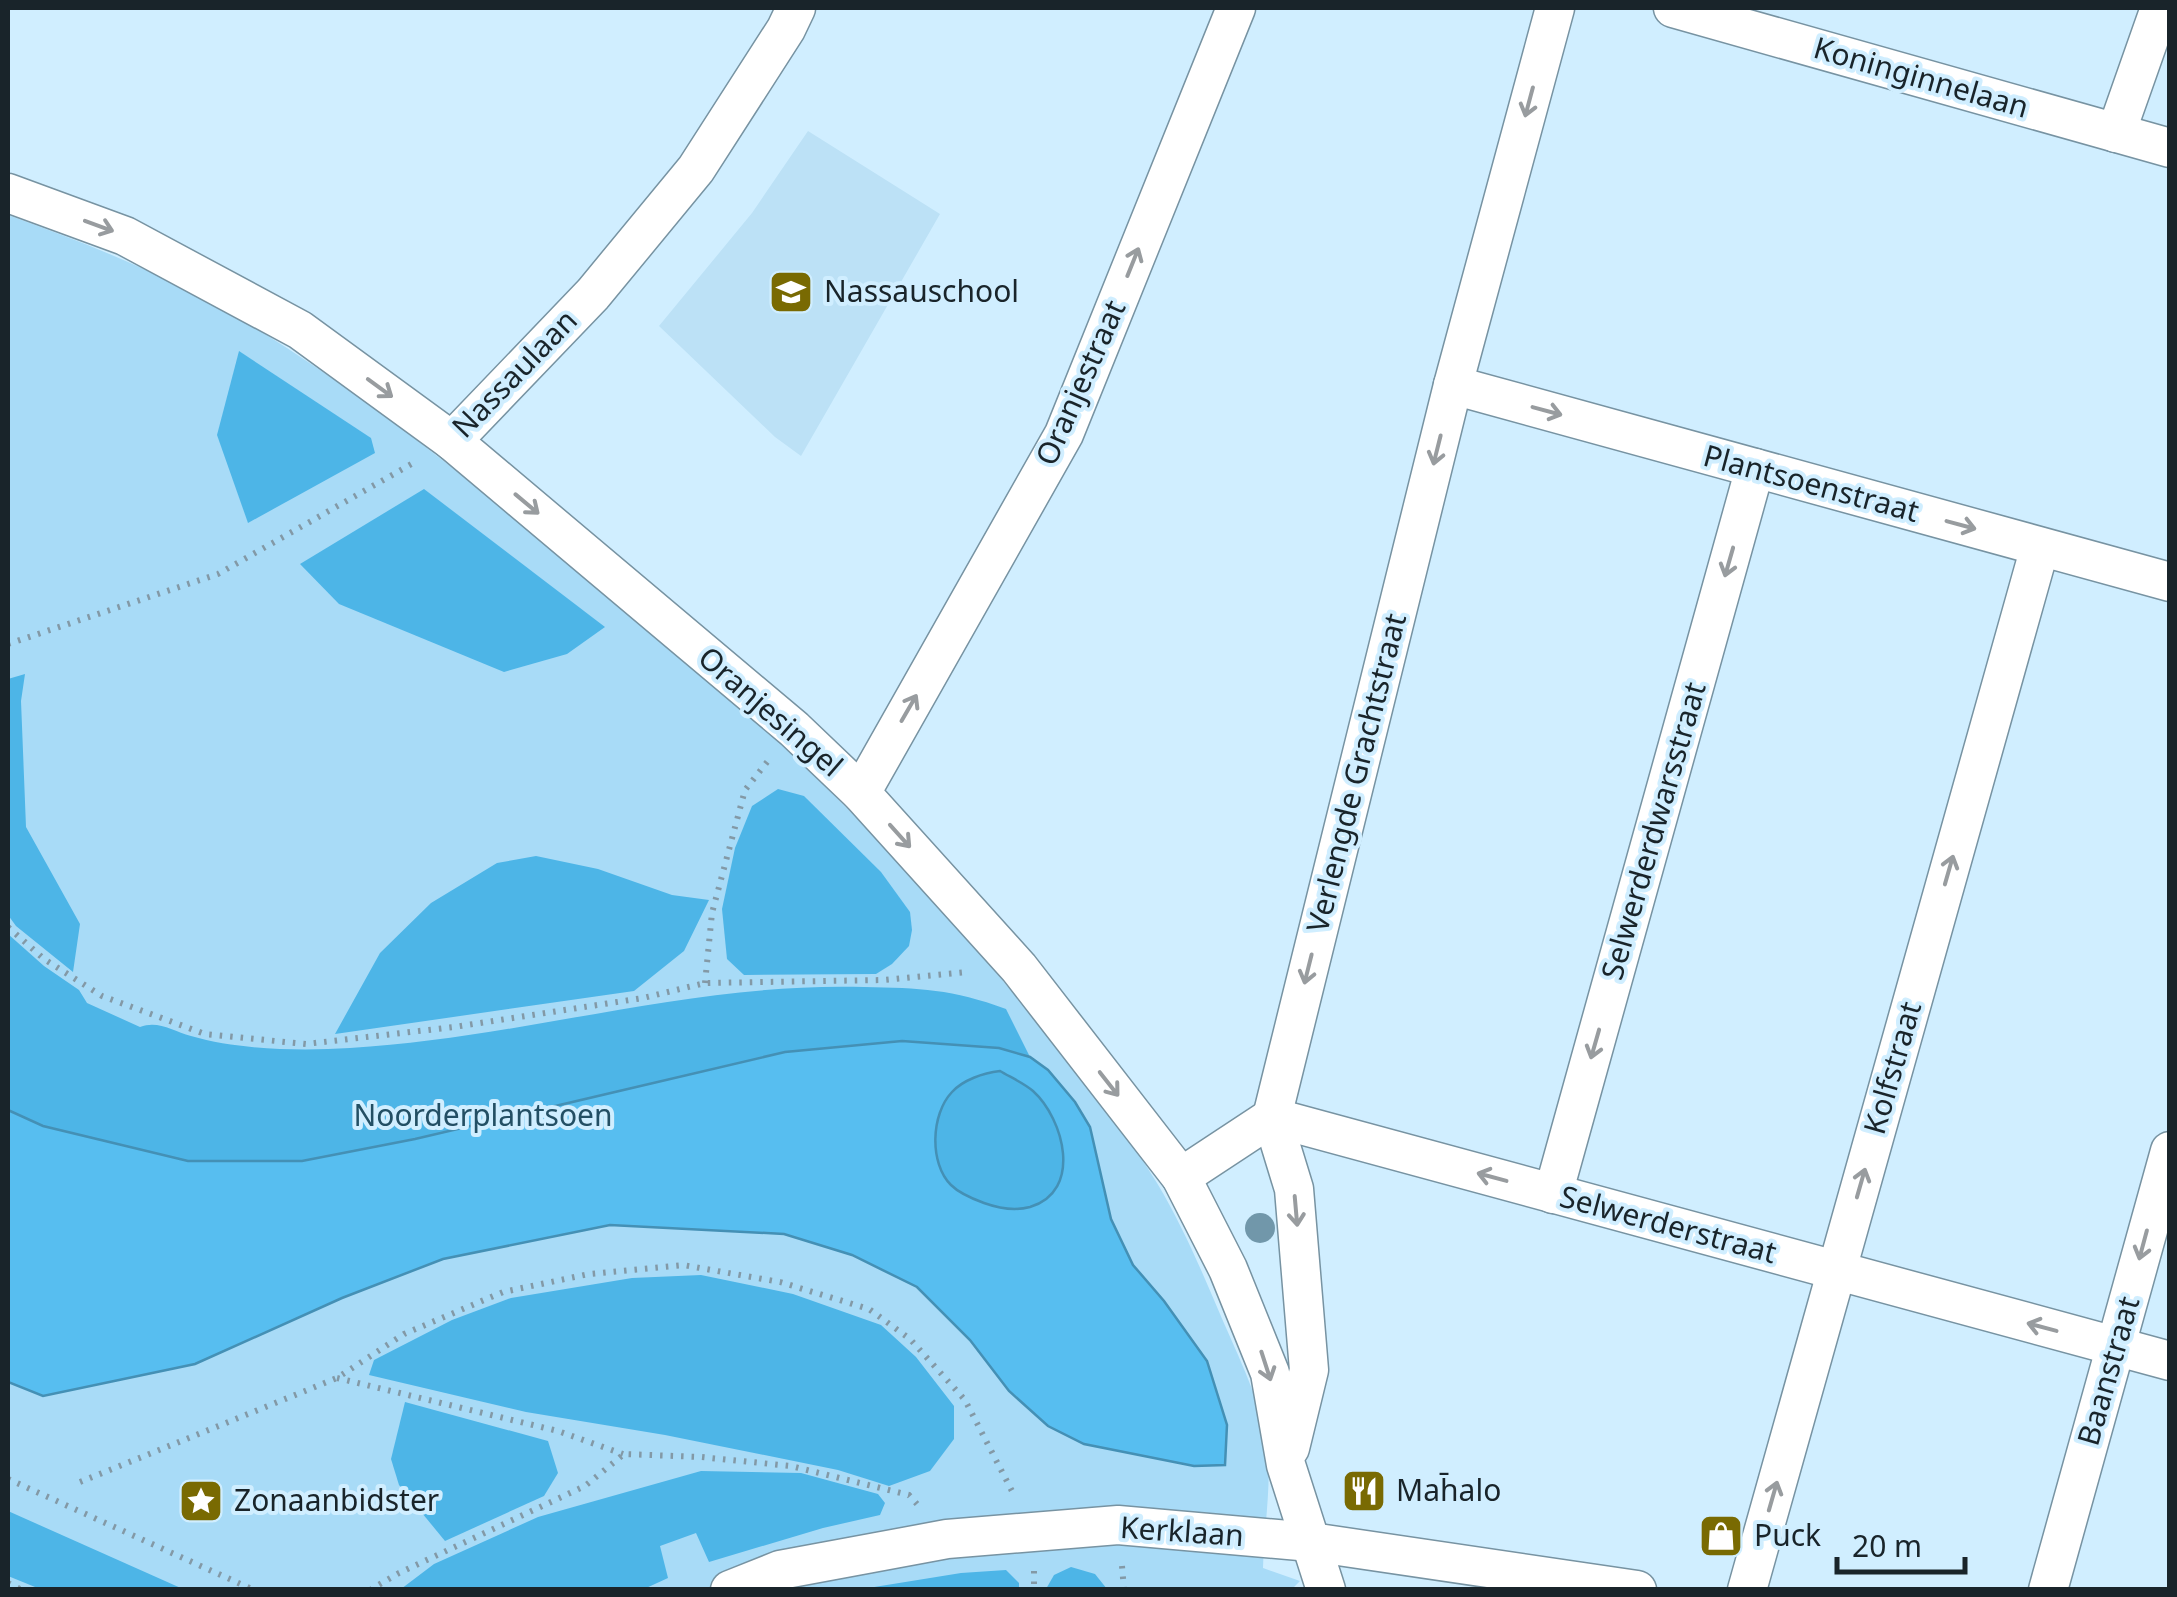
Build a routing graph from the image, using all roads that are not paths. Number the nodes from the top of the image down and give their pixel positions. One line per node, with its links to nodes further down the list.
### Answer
1 (796, 8): 11 (street, Nassaulaan)
2 (1236, 8): 15 (street, Oranjestraat, one-way to 2)
3 (1554, 8): 10 (street, Verlengde Grachtstraat, one-way to 10)
4 (1674, 8): 6 (street, Koninginnelaan)
5 (2160, 8): 7 (street)
6 (1719, 14): 7 (street, Koninginnelaan)
7 (2116, 133): 8 (street, Koninginnelaan)
8 (2170, 148)
9 (8, 193): 11 (street, Oranjesingel, one-way to 11)
10 (1453, 385): 12 (street, Plantsoenstraat, one-way to 12); 16 (street, Verlengde Grachtstraat, one-way to 16)
11 (452, 441): 15 (street, Oranjesingel, one-way to 15)
12 (1755, 468): 13 (street, Plantsoenstraat, one-way to 13); 19 (street, Selwerderdwarsstraat, one-way to 19)
13 (2040, 547): 14 (street, Plantsoenstraat); 20 (street, Kolfstraat, one-way to 13)
14 (2170, 582)
15 (861, 792): 18 (street, Oranjesingel, one-way to 18)
16 (1272, 1118): 18 (street); 19 (street, Selwerderstraat, one-way to 16); 23 (street, one-way to 23)
17 (2170, 1152): 21 (street, Baanstraat, one-way to 21)
18 (1181, 1177): 23 (street, Oranjesingel, one-way to 23)
19 (1553, 1194): 20 (street, Selwerderstraat)
20 (1836, 1271): 21 (street, Selwerderstraat, one-way to 20); 28 (street, Kolfstraat, one-way to 20)
21 (2116, 1346): 22 (street, Selwerderstraat); 29 (street, Baanstraat)
22 (2170, 1361)
23 (1286, 1465): 24 (street)
24 (1311, 1542): 25 (street, Kerklaan); 26 (street); 27 (street, Kerklaan)
25 (730, 1590)
26 (1326, 1590)
27 (1637, 1590)
28 (1747, 1590)
29 (2048, 1590)

